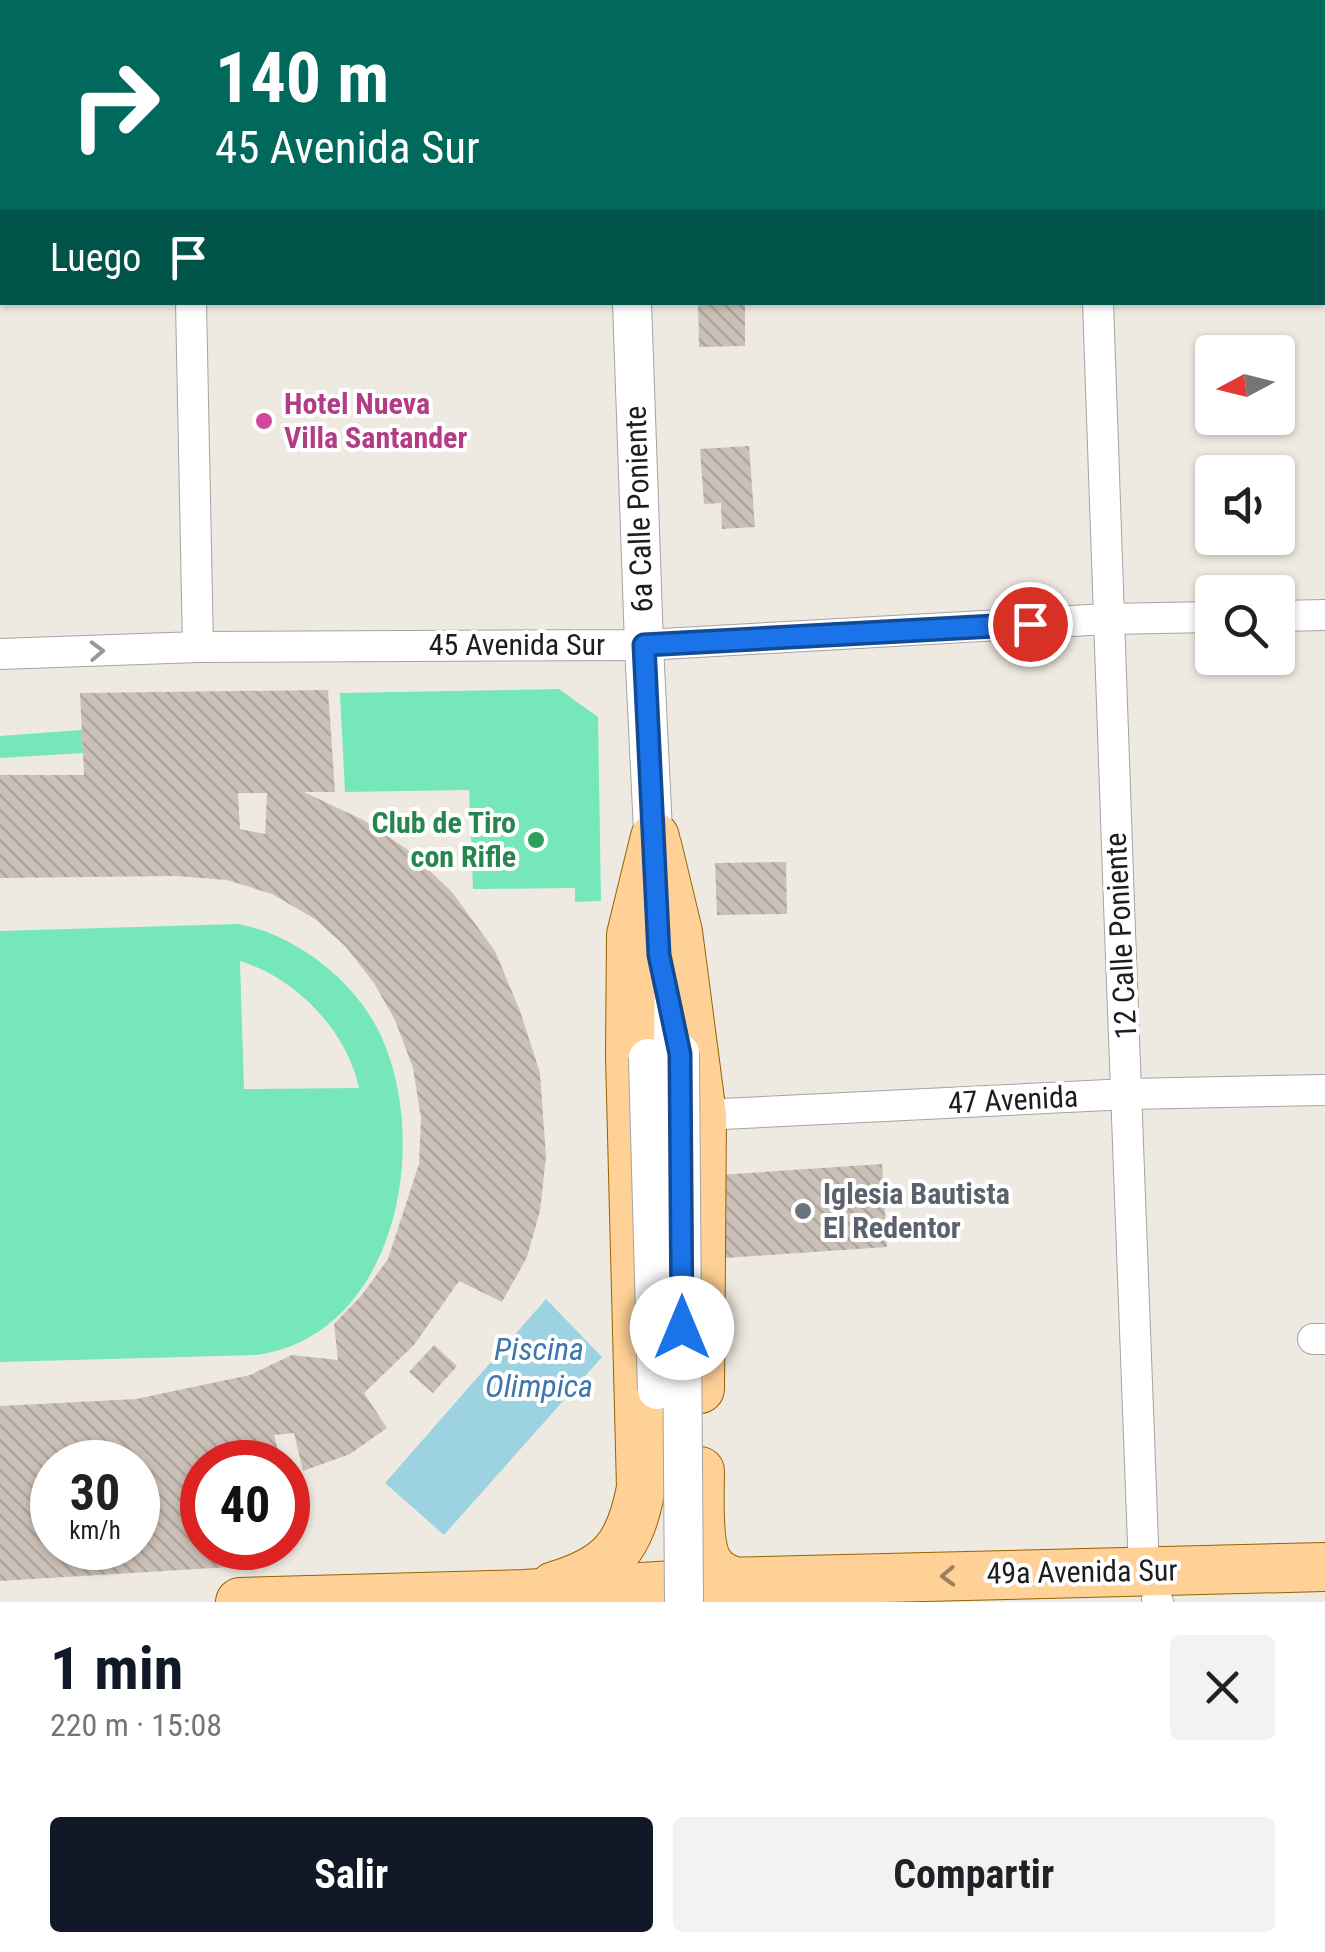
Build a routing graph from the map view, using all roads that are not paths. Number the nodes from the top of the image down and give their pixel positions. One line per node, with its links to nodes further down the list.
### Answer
1 (191, 305): 9 (street)
2 (632, 305): 8 (street, 6a Calle Poniente)
3 (1098, 305): 7 (street, 12 Calle Poniente)
4 (1325, 615): 5 (street)
5 (1295, 616)
6 (1195, 617): 7 (street, 45 Avenida Sur)
7 (1107, 620): 8 (street, 45 Avenida Sur); 14 (street, 12 Calle Poniente)
8 (644, 645): 9 (street, 45 Avenida Sur); 11 (street, 6a Calle Poniente)
9 (198, 648): 10 (street, 45 Avenida Sur, one-way to 9)
10 (0, 654)
11 (655, 837): 12 (street, 6a Calle Poniente); 15 (main road); 17 (main road)
12 (664, 1056): 24 (street, 6a Calle Poniente, bridge); 25 (street, 6a Calle Poniente, bridge)
13 (1325, 1090): 14 (street, 47 Avenida)
14 (1128, 1094): 15 (street, 47 Avenida); 20 (street, 12 Calle Poniente)
15 (702, 1114): 16 (main road)
16 (700, 1514): 17 (main road); 19 (main road)
17 (634, 1526): 21 (main road)
18 (1325, 1568): 20 (main road, 49a Avenida Sur)
19 (734, 1582): 20 (main road, 49a Avenida Sur, one-way to 19); 21 (main road, 49a Avenida Sur)
20 (1143, 1593): 22 (main road, 49a Avenida Sur)
21 (524, 1594): 23 (main road, 49a Avenida Sur)
22 (1325, 1595)
23 (240, 1602)
24 (664, 1602)
25 (684, 1602)

